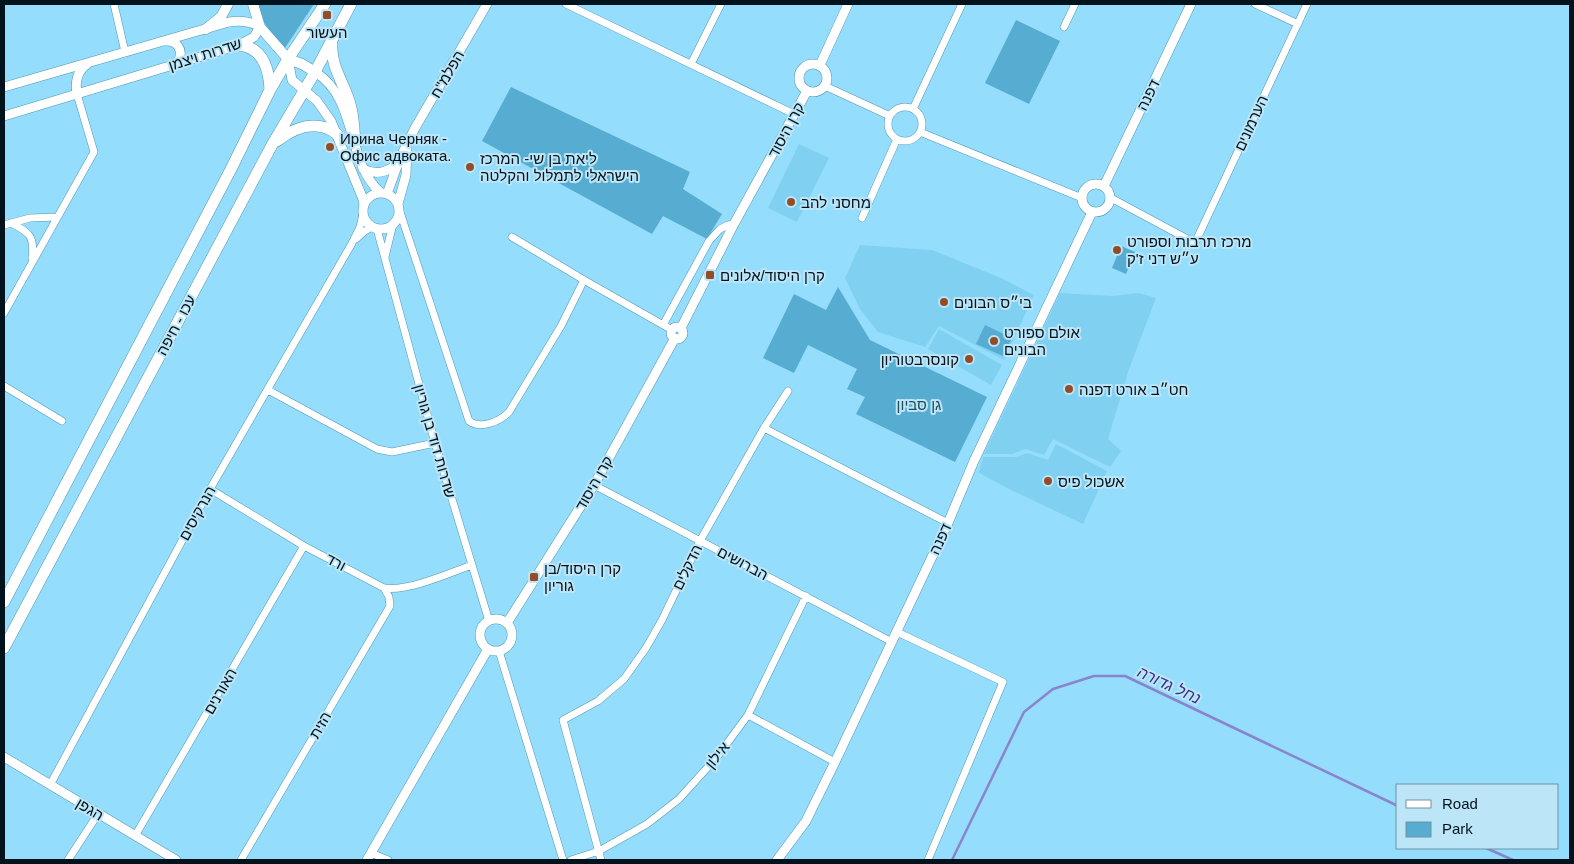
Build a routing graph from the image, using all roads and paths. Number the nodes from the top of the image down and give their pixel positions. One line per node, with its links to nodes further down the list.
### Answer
1 (114, 4): 22 (street)
2 (228, 4): 18 (main road)
3 (253, 4): 16 (main road)
4 (325, 4): 23 (highway, עכו - חיפה)
5 (351, 4): 19 (highway, עכו - חיפה)
6 (487, 4): 43 (street, הפלמ"ח)
7 (566, 4): 25 (street)
8 (721, 4): 25 (street)
9 (848, 4): 27 (street)
10 (962, 4): 35 (street)
11 (1075, 4): 17 (street)
12 (1191, 4): 47 (street, דפנה)
13 (1255, 4): 15 (street)
14 (1307, 4): 15 (street, הערמונים)
15 (1298, 24): 50 (street, הערמונים)
16 (260, 27): 18 (street, שדרות ויצמן); 21 (street, שדרות ויצמן); 23 (main road)
17 (1064, 27)
18 (206, 29): 20 (street, שדרות ויצמן)
19 (332, 40): 28 (highway, עכו - חיפה); 42 (highway)
20 (165, 41): 22 (street, שדרות ויצמן); 26 (street)
21 (239, 45): 26 (street, שדרות ויצמן); 31 (highway)
22 (125, 52): 24 (street, שדרות ויצמן)
23 (288, 59): 28 (main road); 31 (highway, עכו - חיפה); 32 (street)
24 (89, 62): 30 (street, שדרות ויצמן); 34 (street)
25 (691, 64): 36 (street)
26 (173, 65): 34 (street, שדרות ויצמן)
27 (820, 66): 29 (street); 33 (street)
28 (315, 72): 32 (highway, עכו - חיפה); 42 (street)
29 (825, 86): 33 (street); 38 (street)
30 (4, 87)
31 (270, 90): 82 (highway, עכו - חיפה)
32 (305, 90): 40 (street); 44 (highway, עכו - חיפה)
33 (807, 91): 36 (street, קרן היסוד)
34 (77, 94): 37 (street, שדרות ויצמן); 54 (street)
35 (913, 109): 38 (street); 39 (street)
36 (794, 114): 58 (street, קרן היסוד)
37 (4, 116)
38 (890, 116): 41 (street)
39 (920, 132): 41 (street); 49 (street)
40 (336, 134): 44 (highway); 52 (street)
41 (897, 139): 55 (street)
42 (355, 144): 46 (street)
43 (407, 144): 45 (street, הפלמ"ח); 51 (street, הפלמ"ח)
44 (272, 145): 87 (highway, עכו - חיפה)
45 (397, 164): 46 (street); 48 (street, הפלמ"ח)
46 (364, 168): 48 (street)
47 (1104, 186): 49 (street); 50 (street)
48 (384, 193): 51 (street); 52 (street)
49 (1082, 198): 53 (street)
50 (1111, 198): 53 (street)
51 (398, 206): 57 (street); 64 (street)
52 (363, 210): 59 (street); 61 (street, הנרקיסים)
53 (1092, 212): 76 (street, דפנה)
54 (57, 217): 56 (street); 63 (street)
55 (862, 218)
56 (7, 224): 63 (street)
57 (393, 224): 59 (street); 62 (street, שדרות דוד בן גוריון)
58 (734, 224): 66 (street); 67 (street, קרן היסוד)
59 (374, 228): 61 (street, הנרקיסים); 62 (street, שדרות דוד בן גוריון)
60 (512, 238): 64 (street)
61 (351, 245): 69 (street, הנרקיסים)
62 (385, 260): 73 (street, שדרות דוד בן גוריון)
63 (32, 261): 65 (street)
64 (584, 280): 66 (street)
65 (4, 313)
66 (663, 325): 67 (street)
67 (676, 332): 74 (street, קרן היסוד)
68 (4, 386): 71 (street)
69 (268, 390): 73 (street); 75 (street, הנרקיסים)
70 (788, 392): 72 (street, הדקלים)
71 (62, 421)
72 (764, 428): 76 (street); 77 (street, הדקלים)
73 (434, 443): 79 (street, שדרות דוד בן גוריון)
74 (594, 485): 77 (street, הברושים); 84 (street, קרן היסוד)
75 (210, 489): 78 (street, ורד); 93 (street, הנרקיסים)
76 (948, 523): 85 (street, דפנה)
77 (700, 541): 81 (street, הברושים); 96 (street, הדקלים)
78 (304, 546): 80 (street, ורד); 95 (street, האורנים)
79 (472, 566): 80 (street, ורד); 83 (street, שדרות דוד בן גוריון)
80 (384, 588): 100 (street, הזית)
81 (806, 596): 86 (street, הברושים); 90 (street, אילון)
82 (4, 602)
83 (489, 621): 84 (street); 88 (street)
84 (506, 623): 89 (street)
85 (897, 632): 86 (street, דפנה); 106 (street)
86 (892, 642): 92 (street, דפנה)
87 (4, 648)
88 (488, 649): 89 (street); 97 (street)
89 (499, 651): 102 (street)
90 (748, 715): 92 (street); 96 (street, אילון)
91 (4, 757): 93 (street, הגפן)
92 (835, 762): 105 (street, דפנה)
93 (50, 785): 94 (street, הגפן)
94 (98, 814): 95 (street, הגפן); 98 (street)
95 (135, 836): 99 (street, הגפן)
96 (599, 851): 103 (street, אילון); 104 (street)
97 (369, 857): 101 (street)
98 (68, 860)
99 (176, 860)
100 (241, 860)
101 (388, 860)
102 (563, 860)
103 (571, 860)
104 (601, 860)
105 (777, 860)
106 (928, 860)

